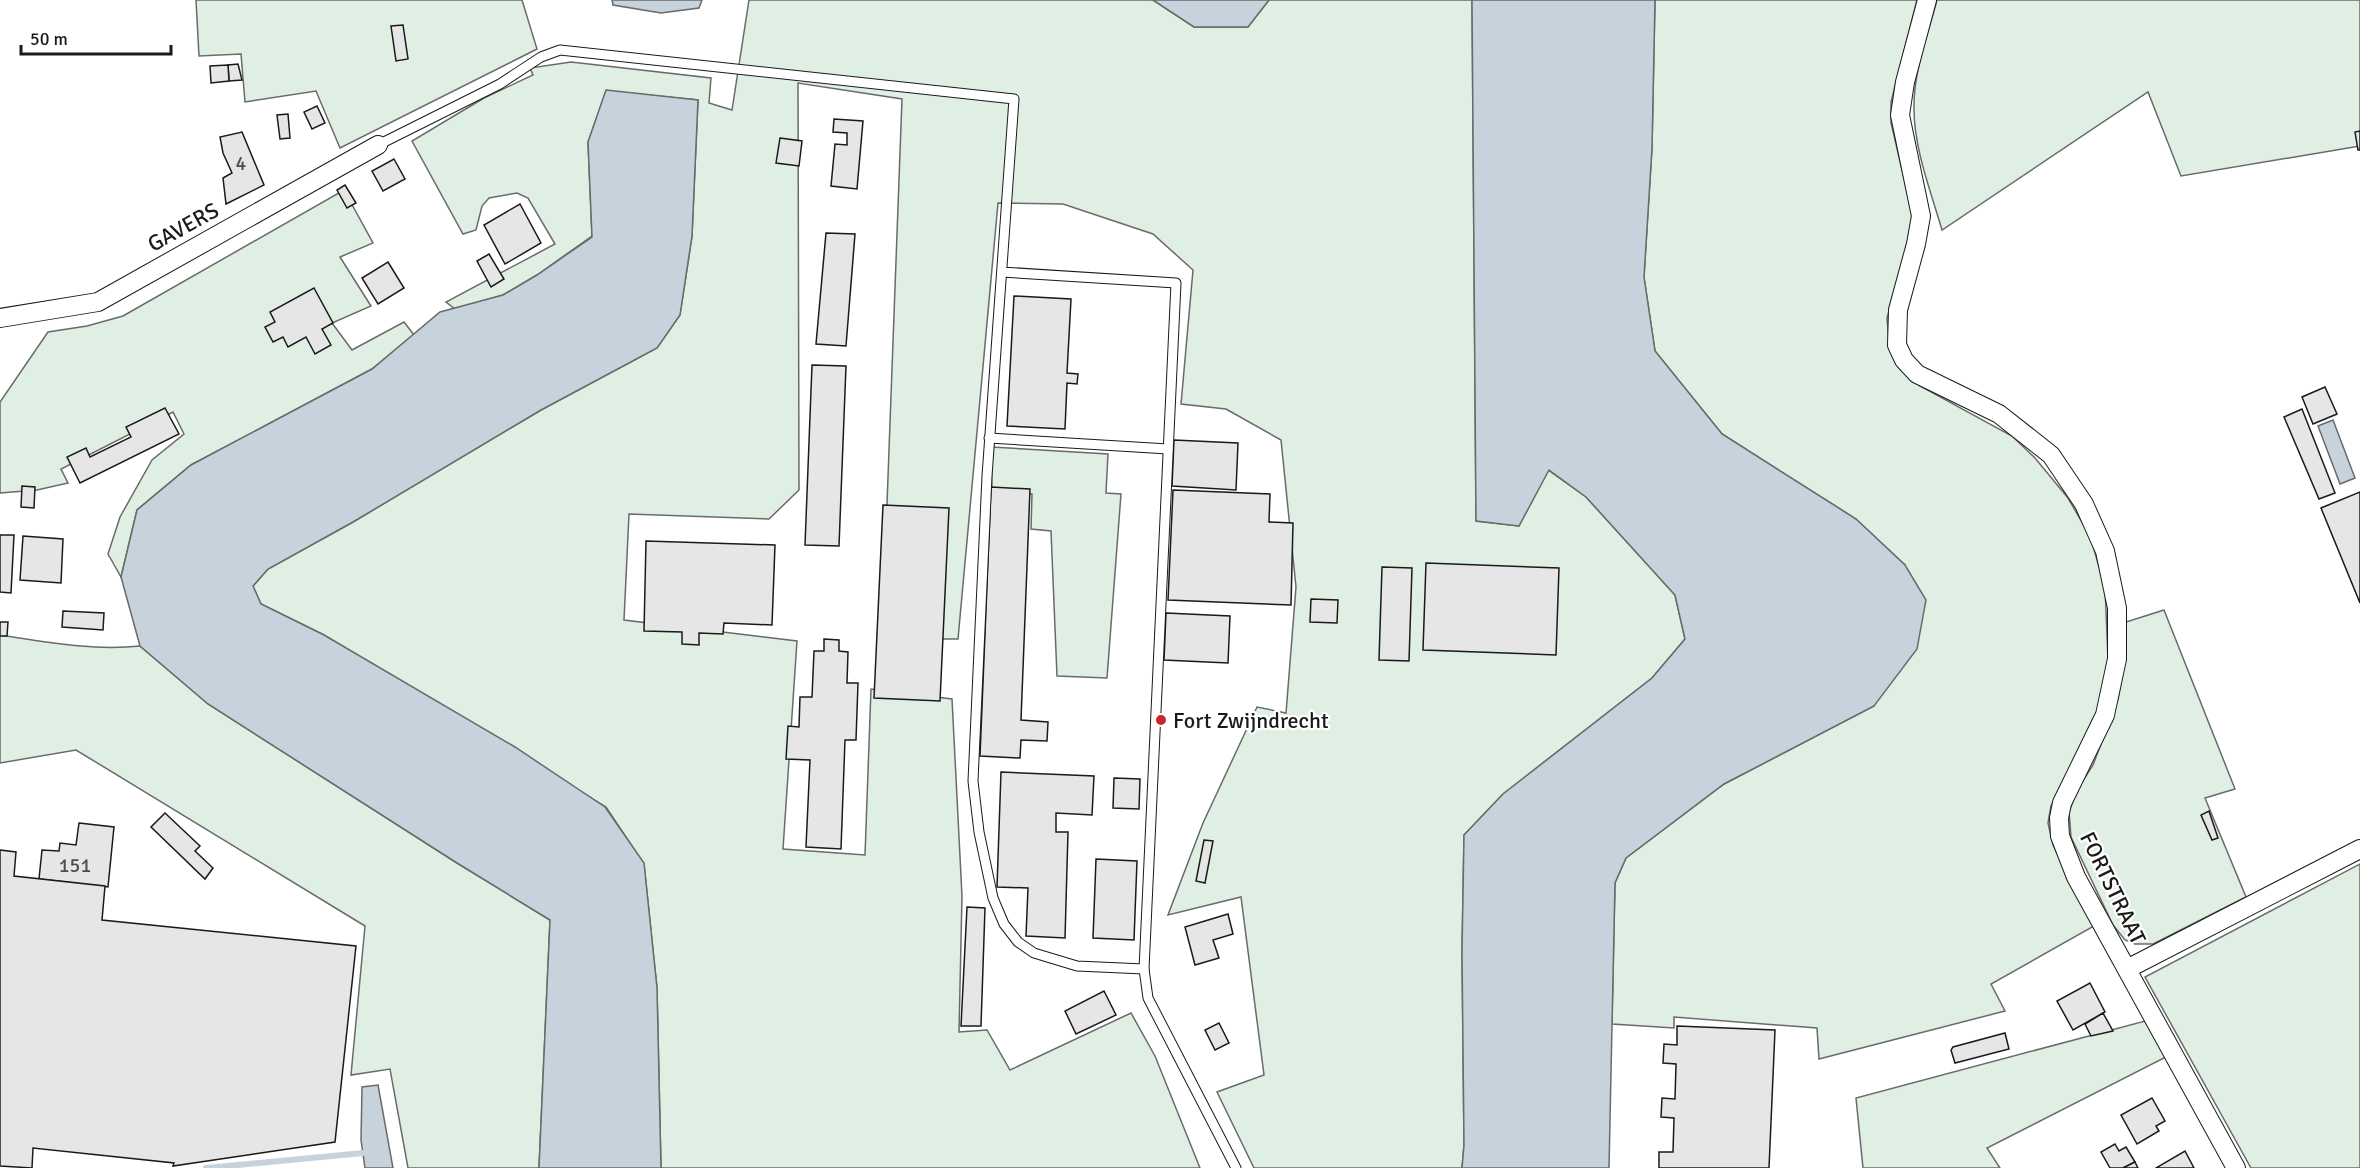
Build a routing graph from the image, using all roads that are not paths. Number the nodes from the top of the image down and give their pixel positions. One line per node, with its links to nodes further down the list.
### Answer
1 (1927, 0): 9 (street, FORTSTRAAT)
2 (378, 145): 3 (lane); 4 (street, GAVERS)
3 (1002, 272): 5 (lane); 6 (lane)
4 (0, 318)
5 (990, 438): 6 (lane); 8 (lane)
6 (1168, 449): 8 (lane)
7 (2360, 849): 9 (street)
8 (1144, 969): 10 (lane)
9 (2127, 969): 11 (street, FORTSTRAAT)
10 (1236, 1168)
11 (2236, 1168)

